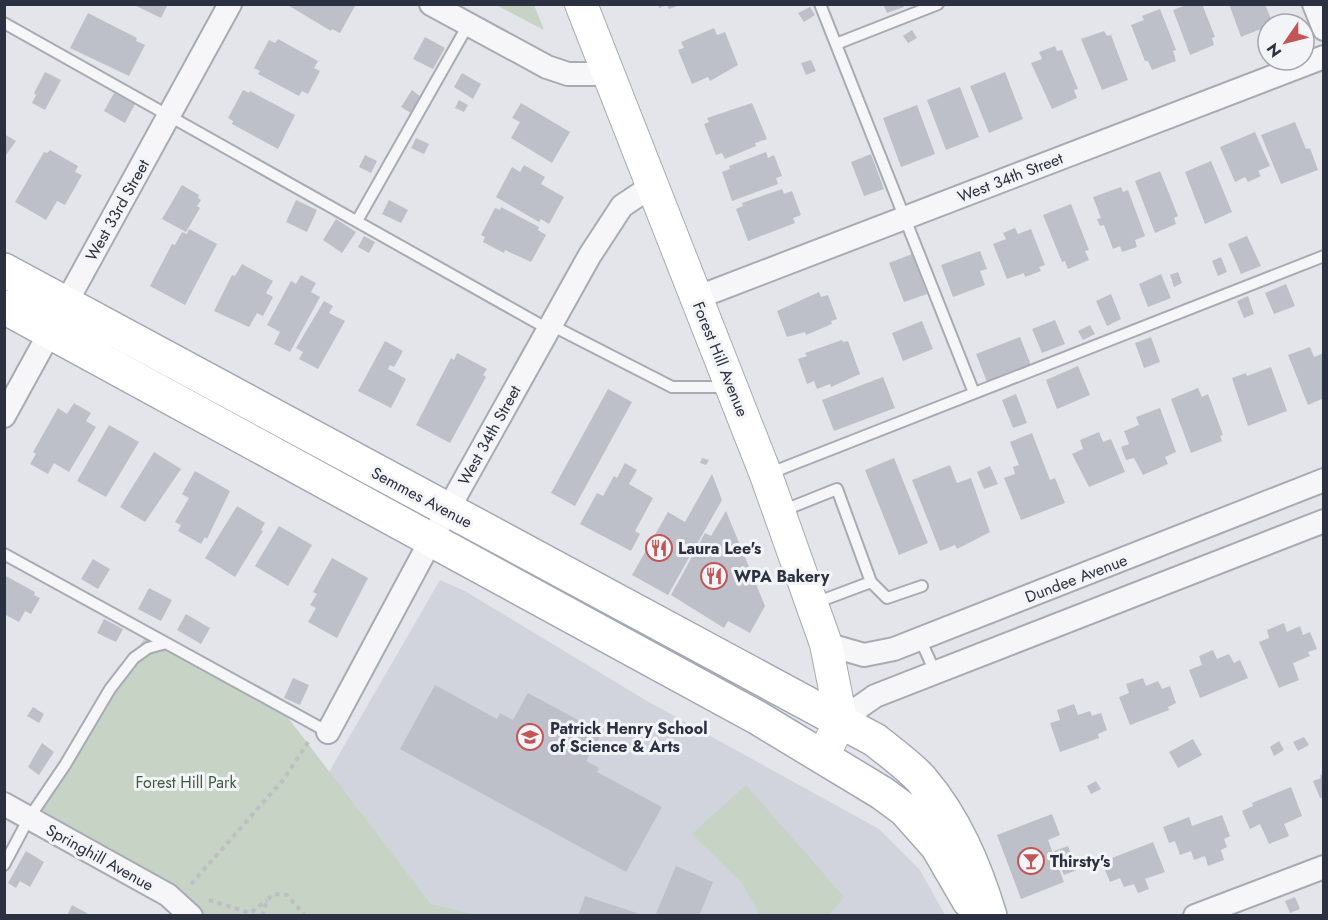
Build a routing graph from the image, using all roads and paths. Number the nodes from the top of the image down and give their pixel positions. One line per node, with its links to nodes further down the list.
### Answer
1 (230, 4): 13 (street, West 33rd Street)
2 (431, 4): 8 (street)
3 (581, 4): 12 (street, Forest Hill Avenue)
4 (820, 4): 10 (lane)
5 (938, 4): 10 (lane)
6 (1314, 4): 9 (street)
7 (4, 23): 13 (lane)
8 (468, 25): 12 (street); 16 (lane)
9 (1323, 29)
10 (836, 44): 15 (lane)
11 (1323, 57): 15 (street, West 34th Street)
12 (607, 74): 14 (street, Forest Hill Avenue)
13 (170, 115): 16 (lane); 20 (street, West 33rd Street)
14 (652, 186): 19 (street, Forest Hill Avenue); 22 (street, West 34th Street)
15 (904, 218): 19 (street, West 34th Street); 25 (lane)
16 (357, 221): 22 (lane)
17 (1323, 256): 25 (lane)
18 (4, 270): 20 (main road, Semmes Avenue)
19 (696, 298): 24 (street, Forest Hill Avenue)
20 (66, 304): 23 (street, West 33rd Street); 29 (main road, Semmes Avenue)
21 (4, 307): 23 (main road, Semmes Avenue)
22 (549, 327): 24 (lane); 29 (street, West 34th Street)
23 (50, 332): 26 (street, West 33rd Street); 32 (main road, Semmes Avenue)
24 (731, 387): 27 (street, Forest Hill Avenue)
25 (974, 393): 27 (lane)
26 (4, 416)
27 (766, 475): 30 (street, Forest Hill Avenue)
28 (1323, 480): 37 (street, Dundee Avenue)
29 (447, 510): 32 (street, West 34th Street); 41 (main road, Semmes Avenue)
30 (779, 512): 34 (lane); 36 (street, Forest Hill Avenue)
31 (1323, 521): 40 (street)
32 (431, 540): 42 (street, West 34th Street); 43 (main road, Semmes Avenue)
33 (4, 554): 38 (lane)
34 (871, 582): 35 (lane); 36 (lane)
35 (922, 586)
36 (812, 604): 39 (street, Forest Hill Avenue)
37 (920, 639): 39 (street, Dundee Avenue); 40 (lane)
38 (166, 643): 42 (lane); 45 (lane)
39 (826, 644): 41 (street, Forest Hill Avenue)
40 (936, 674): 41 (street)
41 (841, 720): 43 (street); 53 (main road)
42 (323, 729): 49 (path)
43 (823, 756): 52 (main road)
44 (4, 804): 45 (street, Springhill Avenue)
45 (29, 818): 46 (lane); 49 (street, Springhill Avenue)
46 (4, 865)
47 (1322, 873): 54 (street)
48 (267, 900): 49 (path); 50 (path); 51 (path)
49 (183, 908)
50 (262, 915)
51 (305, 915)
52 (978, 915)
53 (990, 915)
54 (1195, 915)

